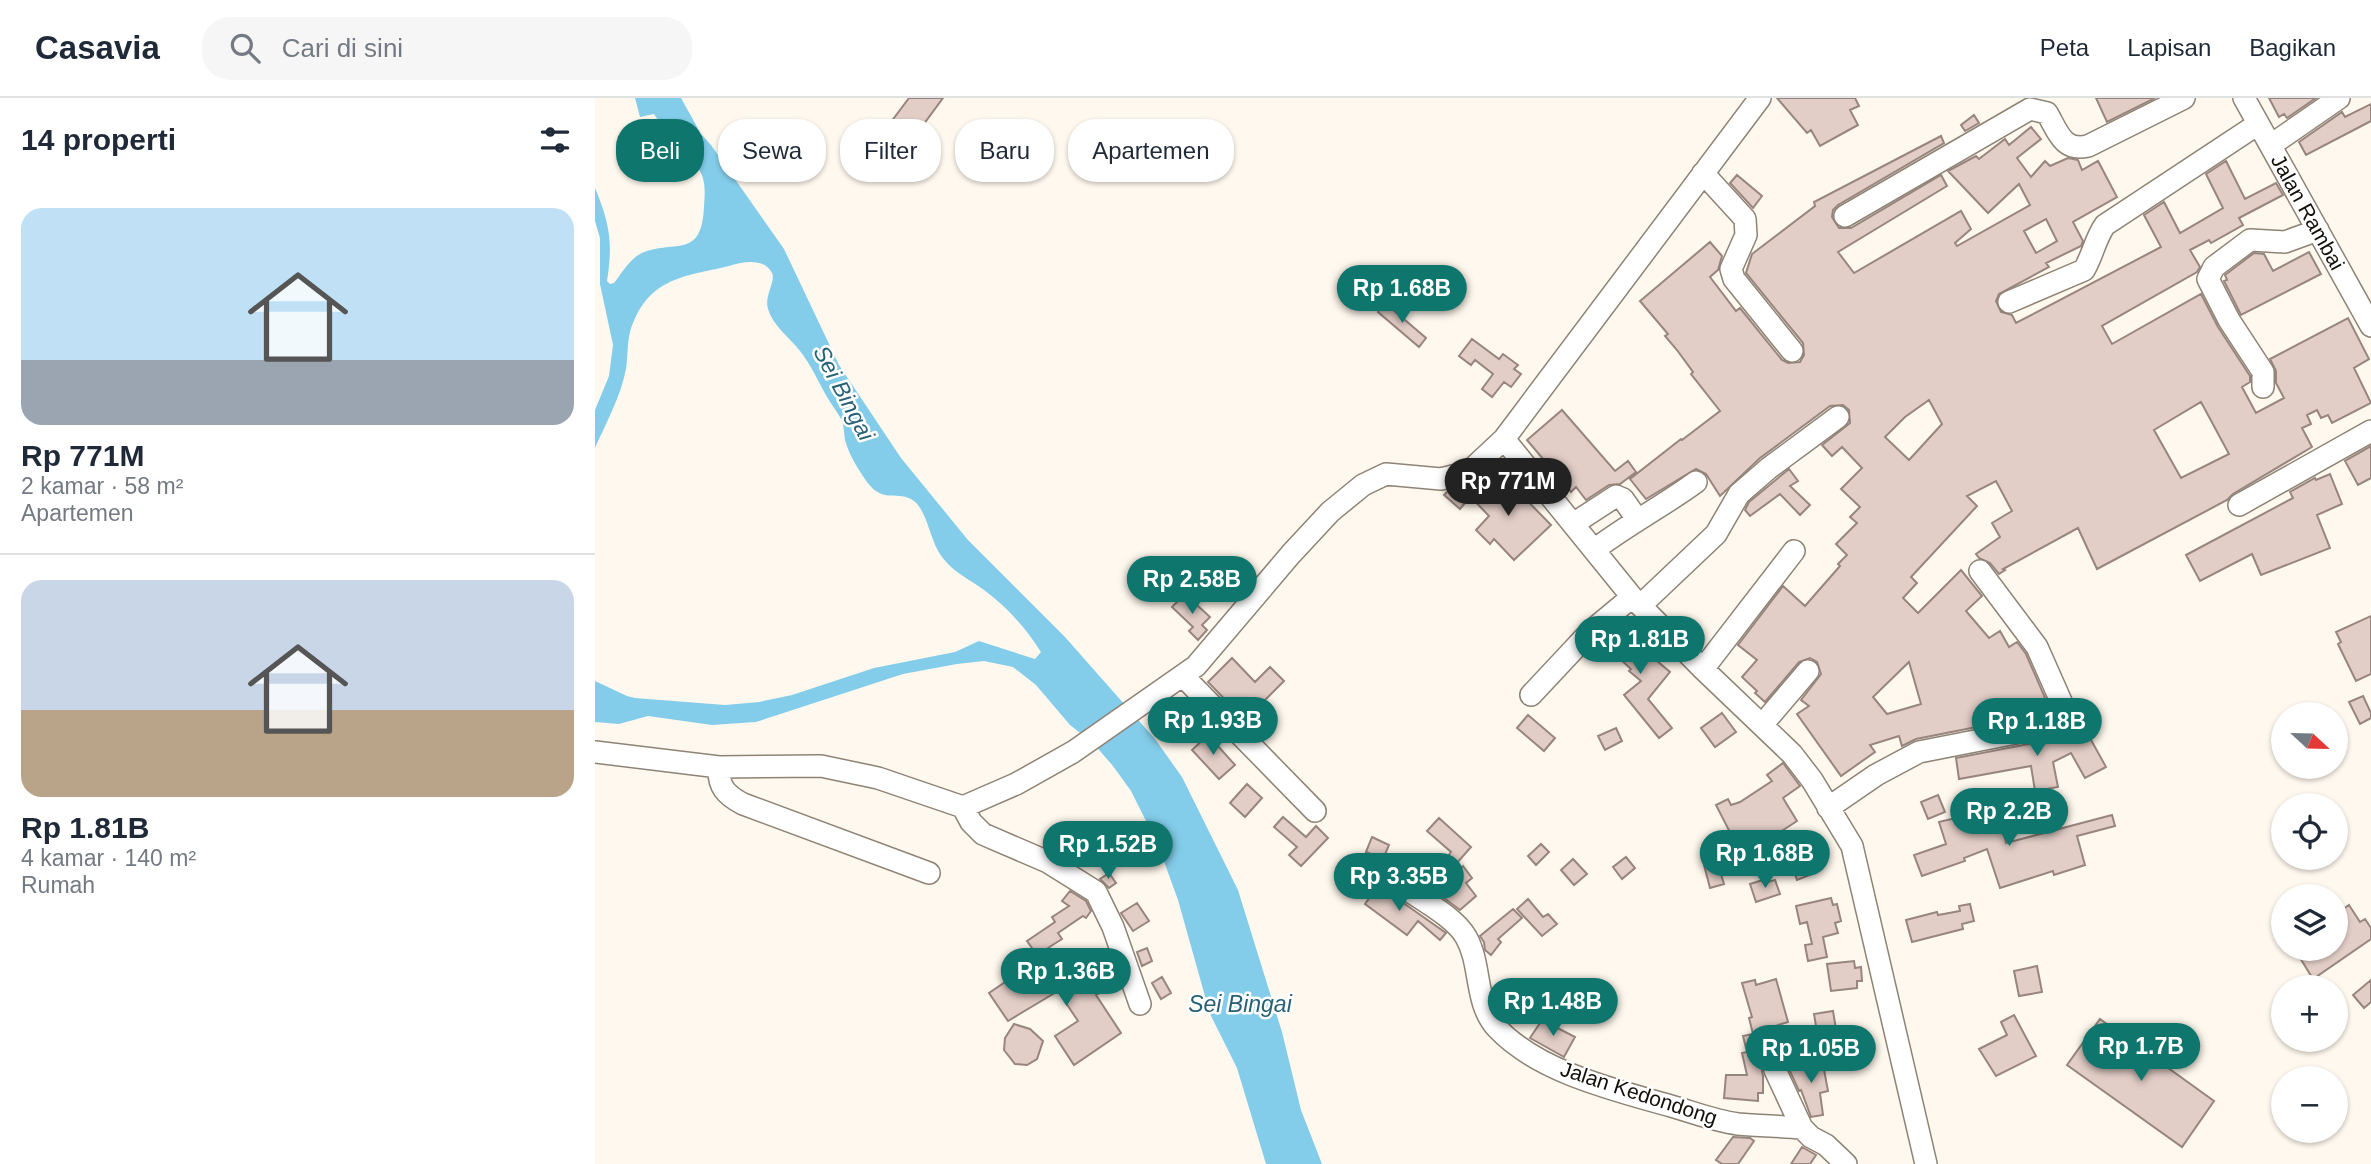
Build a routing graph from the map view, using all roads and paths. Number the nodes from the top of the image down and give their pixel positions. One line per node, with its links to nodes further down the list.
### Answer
1 (1760, 98): 7 (street)
2 (2246, 98): 5 (street, Jalan Rambai)
3 (2339, 98): 6 (street)
4 (2173, 100): 8 (street)
5 (2258, 124): 6 (street, Jalan Rambai); 10 (street)
6 (2271, 145): 9 (street, Jalan Rambai)
7 (1703, 173): 12 (street); 16 (street)
8 (1845, 215)
9 (2318, 230): 11 (street, Jalan Rambai); 13 (street)
10 (2009, 302)
11 (2371, 326)
12 (1793, 351)
13 (2263, 387)
14 (1838, 417): 24 (street)
15 (2371, 431): 18 (street)
16 (1504, 439): 20 (street); 27 (street)
17 (1696, 482): 19 (street)
18 (2239, 505)
19 (1637, 519): 20 (street); 21 (street)
20 (1573, 524): 21 (street)
21 (1594, 551): 24 (street)
22 (1794, 551): 25 (street)
23 (1980, 571): 33 (street)
24 (1637, 601): 25 (street); 28 (street)
25 (1703, 669): 29 (street)
26 (1808, 671): 29 (street)
27 (1176, 681): 32 (street); 34 (street)
28 (1531, 695)
29 (1762, 725): 33 (street)
30 (595, 752): 31 (street)
31 (719, 767): 32 (street); 35 (street)
32 (964, 807): 37 (street)
33 (1828, 808): 41 (street)
34 (1315, 811)
35 (929, 873)
36 (1391, 878): 39 (street, Jalan Kedondong)
37 (1140, 1004)
38 (1772, 1053): 39 (street)
39 (1802, 1128): 40 (street)
40 (1846, 1164)
41 (1926, 1164)

